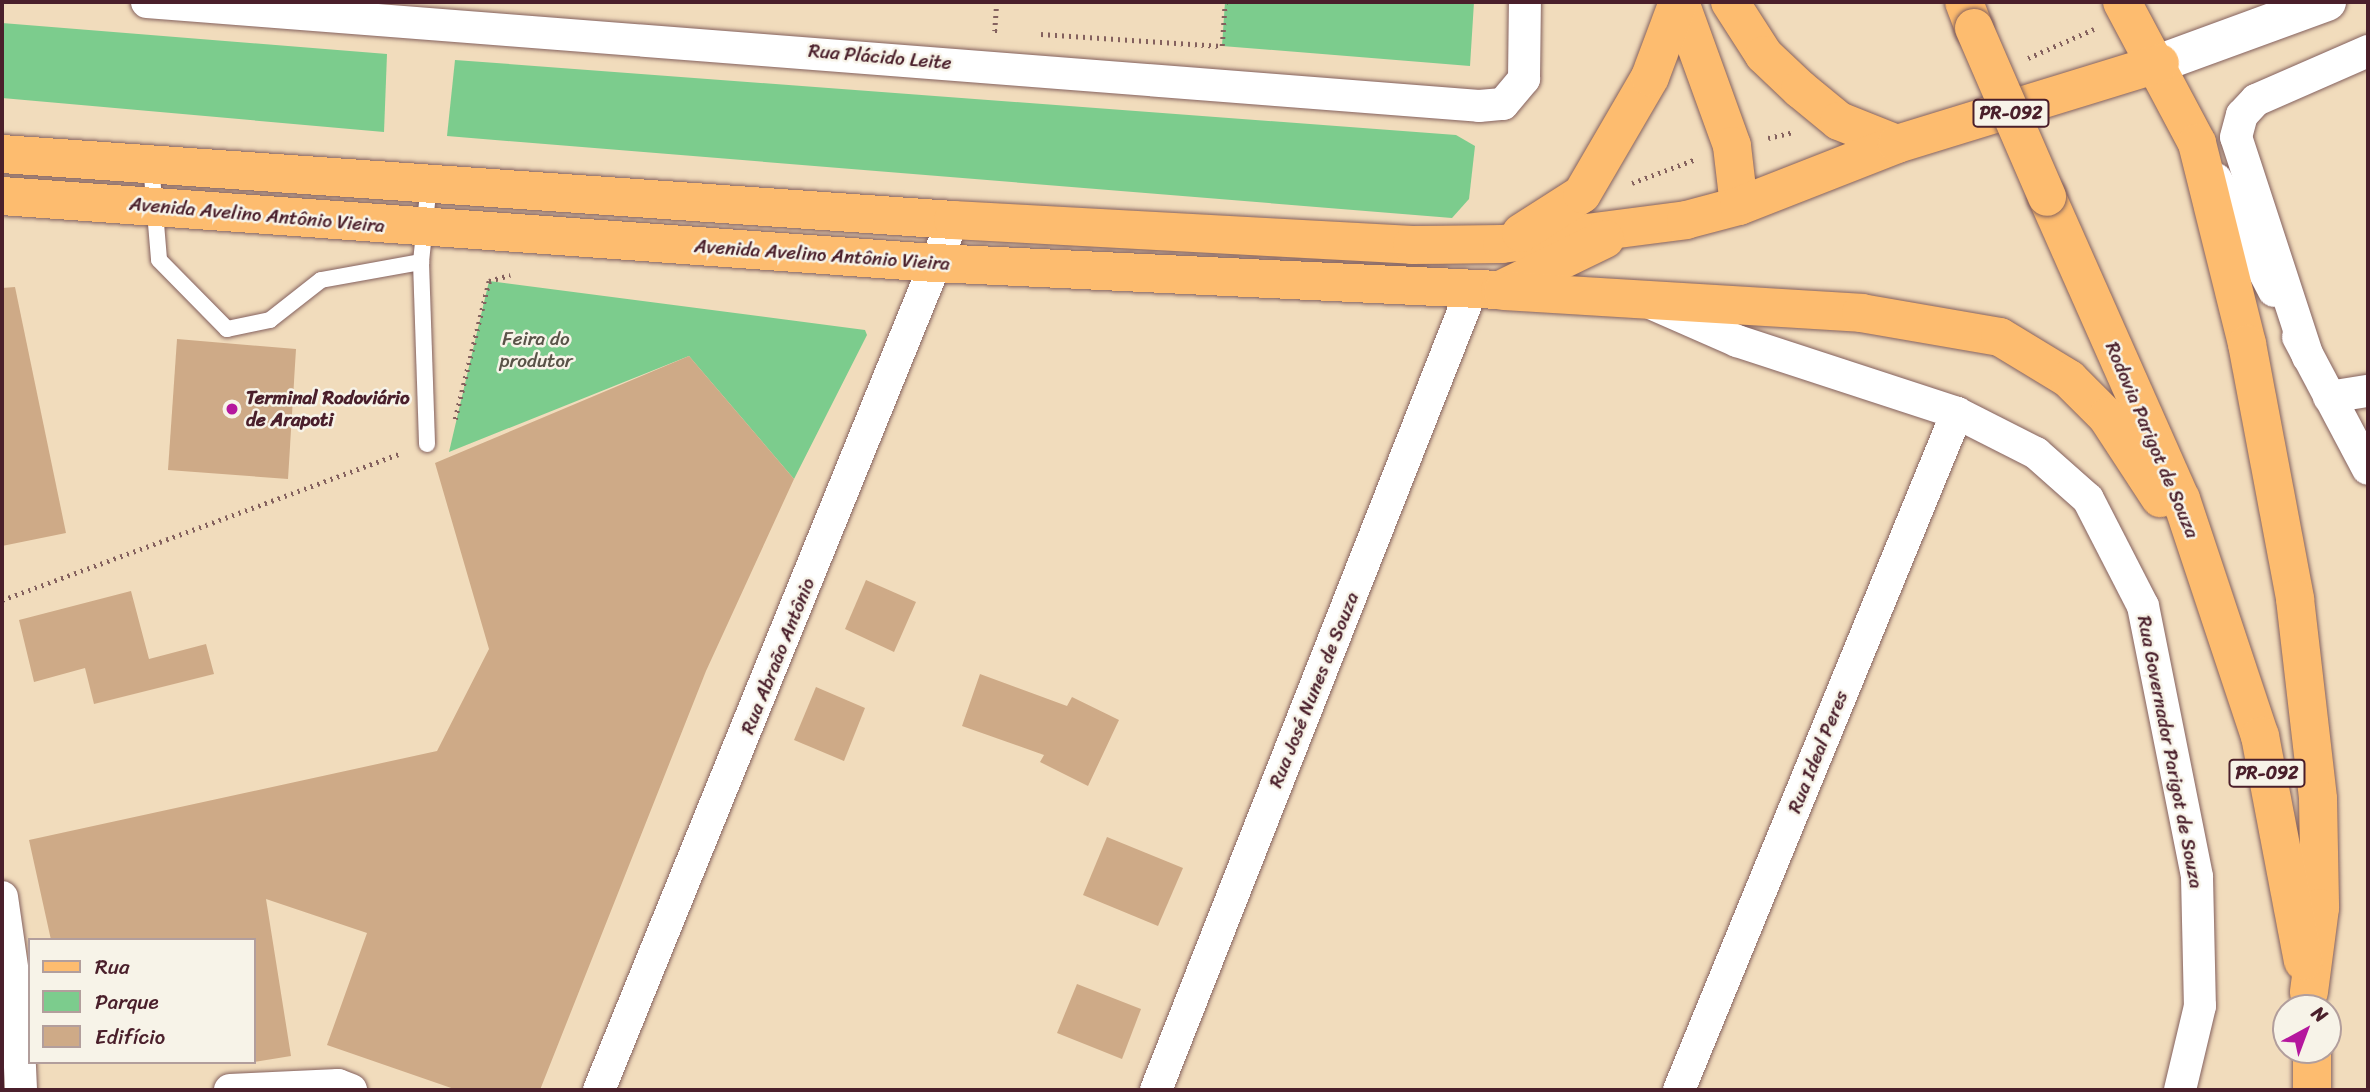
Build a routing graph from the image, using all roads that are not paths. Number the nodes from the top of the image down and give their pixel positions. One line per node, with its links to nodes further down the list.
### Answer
1 (147, 2): 2 (street, Rua Plácido Leite)
2 (1525, 2)
3 (1679, 2): 17 (main road); 20 (main road)
4 (1730, 2): 11 (main road)
5 (2122, 2): 9 (main road)
6 (2327, 2): 9 (street, Avenida Avelino Antônio Vieira)
7 (1969, 15): 31 (main road, Rodovia Parigot de Souza / PR-092, bridge)
8 (2368, 51): 25 (street)
9 (2160, 63): 10 (main road); 11 (main road, Avenida Avelino Antônio Vieira)
10 (2197, 143): 25 (street); 34 (main road)
11 (1897, 144): 17 (main road, Avenida Avelino Antônio Vieira)
12 (2, 154): 13 (main road, Avenida Avelino Antônio Vieira)
13 (151, 164): 14 (main road, Avenida Avelino Antônio Vieira); 16 (lane)
14 (429, 183): 18 (main road, Avenida Avelino Antônio Vieira); 21 (lane)
15 (2, 196): 16 (main road, Avenida Avelino Antônio Vieira)
16 (150, 205): 21 (main road, Avenida Avelino Antônio Vieira); 21 (lane)
17 (1739, 206): 19 (main road, Avenida Avelino Antônio Vieira)
18 (953, 220): 20 (main road, Avenida Avelino Antônio Vieira); 22 (street, Rua Abraão Antônio)
19 (1629, 227): 20 (main road, Avenida Avelino Antônio Vieira); 23 (main road, Avenida Avelino Antônio Vieira)
20 (1502, 243)
21 (423, 246): 22 (main road, Avenida Avelino Antônio Vieira); 29 (lane)
22 (935, 263): 23 (main road, Avenida Avelino Antônio Vieira); 39 (street, Rua Abraão Antônio)
23 (1486, 290): 24 (main road); 40 (street, Rua José Nunes de Souza)
24 (1641, 299): 28 (street, Rua Governador Parigot de Souza); 31 (main road)
25 (2308, 356): 27 (street)
26 (2368, 391): 27 (street)
27 (2329, 397): 30 (street)
28 (1957, 413): 41 (street, Rua Ideal Peres); 42 (street, Rua Governador Parigot de Souza)
29 (427, 444)
30 (2368, 469)
31 (2201, 561): 33 (main road, Rodovia Parigot de Souza / PR-092)
32 (2, 897): 36 (street)
33 (2308, 994)
34 (2310, 994)
35 (2312, 1064): 43 (main road)
36 (20, 1090)
37 (230, 1090): 38 (street)
38 (351, 1090)
39 (599, 1090)
40 (1156, 1090)
41 (1679, 1090)
42 (2180, 1090)
43 (2312, 1090)

